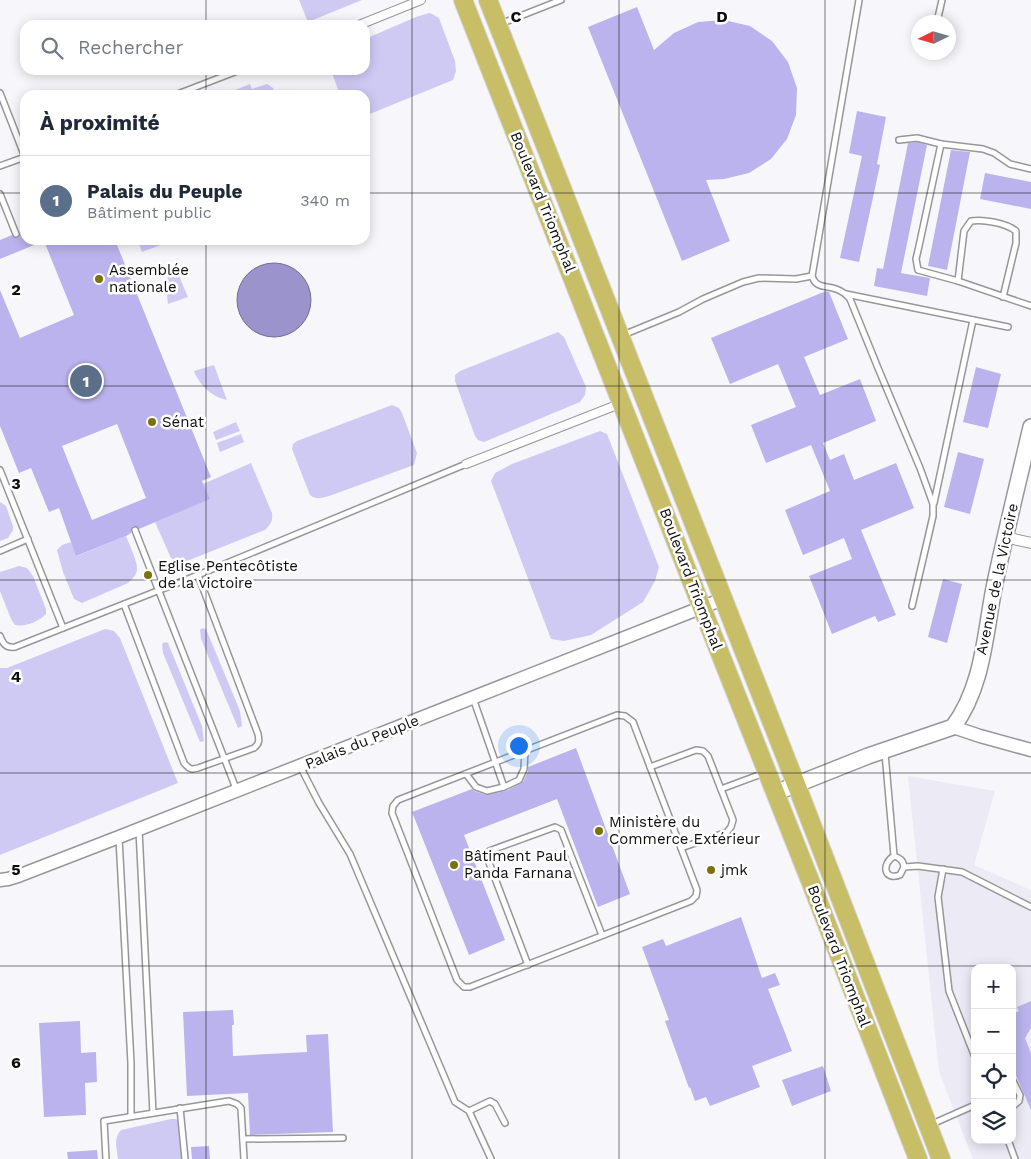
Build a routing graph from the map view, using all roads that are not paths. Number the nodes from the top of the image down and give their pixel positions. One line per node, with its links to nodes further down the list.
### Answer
1 (421, 0): 8 (street)
2 (463, 0): 29 (highway, Boulevard Triomphal)
3 (488, 0): 9 (highway, Boulevard Triomphal)
4 (859, 0): 21 (lane)
5 (942, 0): 7 (lane)
6 (557, 1): 9 (lane)
7 (939, 15)
8 (370, 21)
9 (498, 26): 28 (highway, Boulevard Triomphal)
10 (227, 75): 11 (lane)
11 (188, 90)
12 (0, 93): 14 (lane)
13 (899, 140): 15 (lane)
14 (20, 144)
15 (941, 144): 18 (lane); 22 (lane)
16 (20, 159): 17 (lane)
17 (0, 166)
18 (1031, 169)
19 (0, 194): 20 (lane)
20 (16, 234)
21 (812, 276): 23 (lane); 28 (lane)
22 (958, 281): 24 (lane); 24 (lane)
23 (845, 294): 26 (lane); 34 (lane)
24 (1003, 297): 25 (lane)
25 (1031, 306)
26 (972, 320): 27 (lane); 34 (lane)
27 (1008, 327)
28 (620, 336): 42 (highway, Boulevard Triomphal)
29 (622, 403): 31 (street); 45 (highway, Boulevard Triomphal)
30 (1031, 428): 36 (main road, Avenue de la Victoire)
31 (466, 464): 40 (lane)
32 (0, 470): 33 (lane)
33 (2, 478): 37 (lane)
34 (933, 504): 44 (lane)
35 (135, 530): 41 (lane)
36 (1004, 537): 38 (street); 49 (main road, Avenue de la Victoire)
37 (28, 539): 39 (lane); 46 (lane)
38 (1031, 543)
39 (0, 551)
40 (198, 575): 41 (lane); 53 (lane)
41 (158, 590): 43 (lane); 53 (lane)
42 (723, 599): 45 (street, Palais du Peuple); 59 (highway, Boulevard Triomphal)
43 (124, 604): 46 (lane); 53 (lane)
44 (912, 606)
45 (702, 608): 48 (street, Palais du Peuple); 57 (highway, Boulevard Triomphal)
46 (63, 628): 47 (lane)
47 (0, 636)
48 (472, 698): 54 (lane); 55 (street, Palais du Peuple)
49 (953, 727): 50 (main road); 51 (street)
50 (884, 750): 59 (main road); 67 (lane)
51 (1031, 750)
52 (525, 752): 54 (lane); 56 (lane); 60 (lane)
53 (224, 758): 62 (lane)
54 (496, 763): 58 (lane); 60 (lane)
55 (300, 766): 62 (street, Palais du Peuple); 79 (lane)
56 (650, 767): 61 (lane); 66 (lane)
57 (767, 772): 61 (lane); 63 (highway, Boulevard Triomphal)
58 (466, 774): 60 (lane); 73 (lane)
59 (796, 784): 63 (main road); 83 (highway, Boulevard Triomphal)
60 (504, 787)
61 (721, 789): 66 (lane)
62 (237, 791): 64 (street, Palais du Peuple)
63 (775, 793): 91 (highway, Boulevard Triomphal)
64 (139, 829): 65 (street, Palais du Peuple); 80 (lane)
65 (119, 837): 70 (street, Palais du Peuple); 81 (lane)
66 (682, 848): 72 (lane)
67 (894, 856): 68 (lane); 68 (lane)
68 (904, 864): 69 (lane)
69 (943, 869): 71 (lane); 74 (lane)
70 (0, 880)
71 (1031, 907)
72 (602, 935): 73 (lane); 73 (lane)
73 (528, 965)
74 (974, 1054)
75 (1016, 1087): 76 (lane)
76 (1016, 1104)
77 (971, 1107): 83 (lane)
78 (180, 1108): 80 (lane); 84 (lane); 88 (lane)
79 (469, 1112): 82 (lane); 90 (lane)
80 (153, 1113): 81 (lane)
81 (131, 1116): 87 (lane)
82 (505, 1123)
83 (928, 1126): 92 (highway, Boulevard Triomphal)
84 (243, 1138): 85 (lane); 89 (lane)
85 (343, 1138)
86 (1009, 1144): 93 (lane)
87 (106, 1159)
88 (185, 1159)
89 (244, 1159)
90 (490, 1159)
91 (918, 1159)
92 (941, 1159)
93 (1015, 1159)

